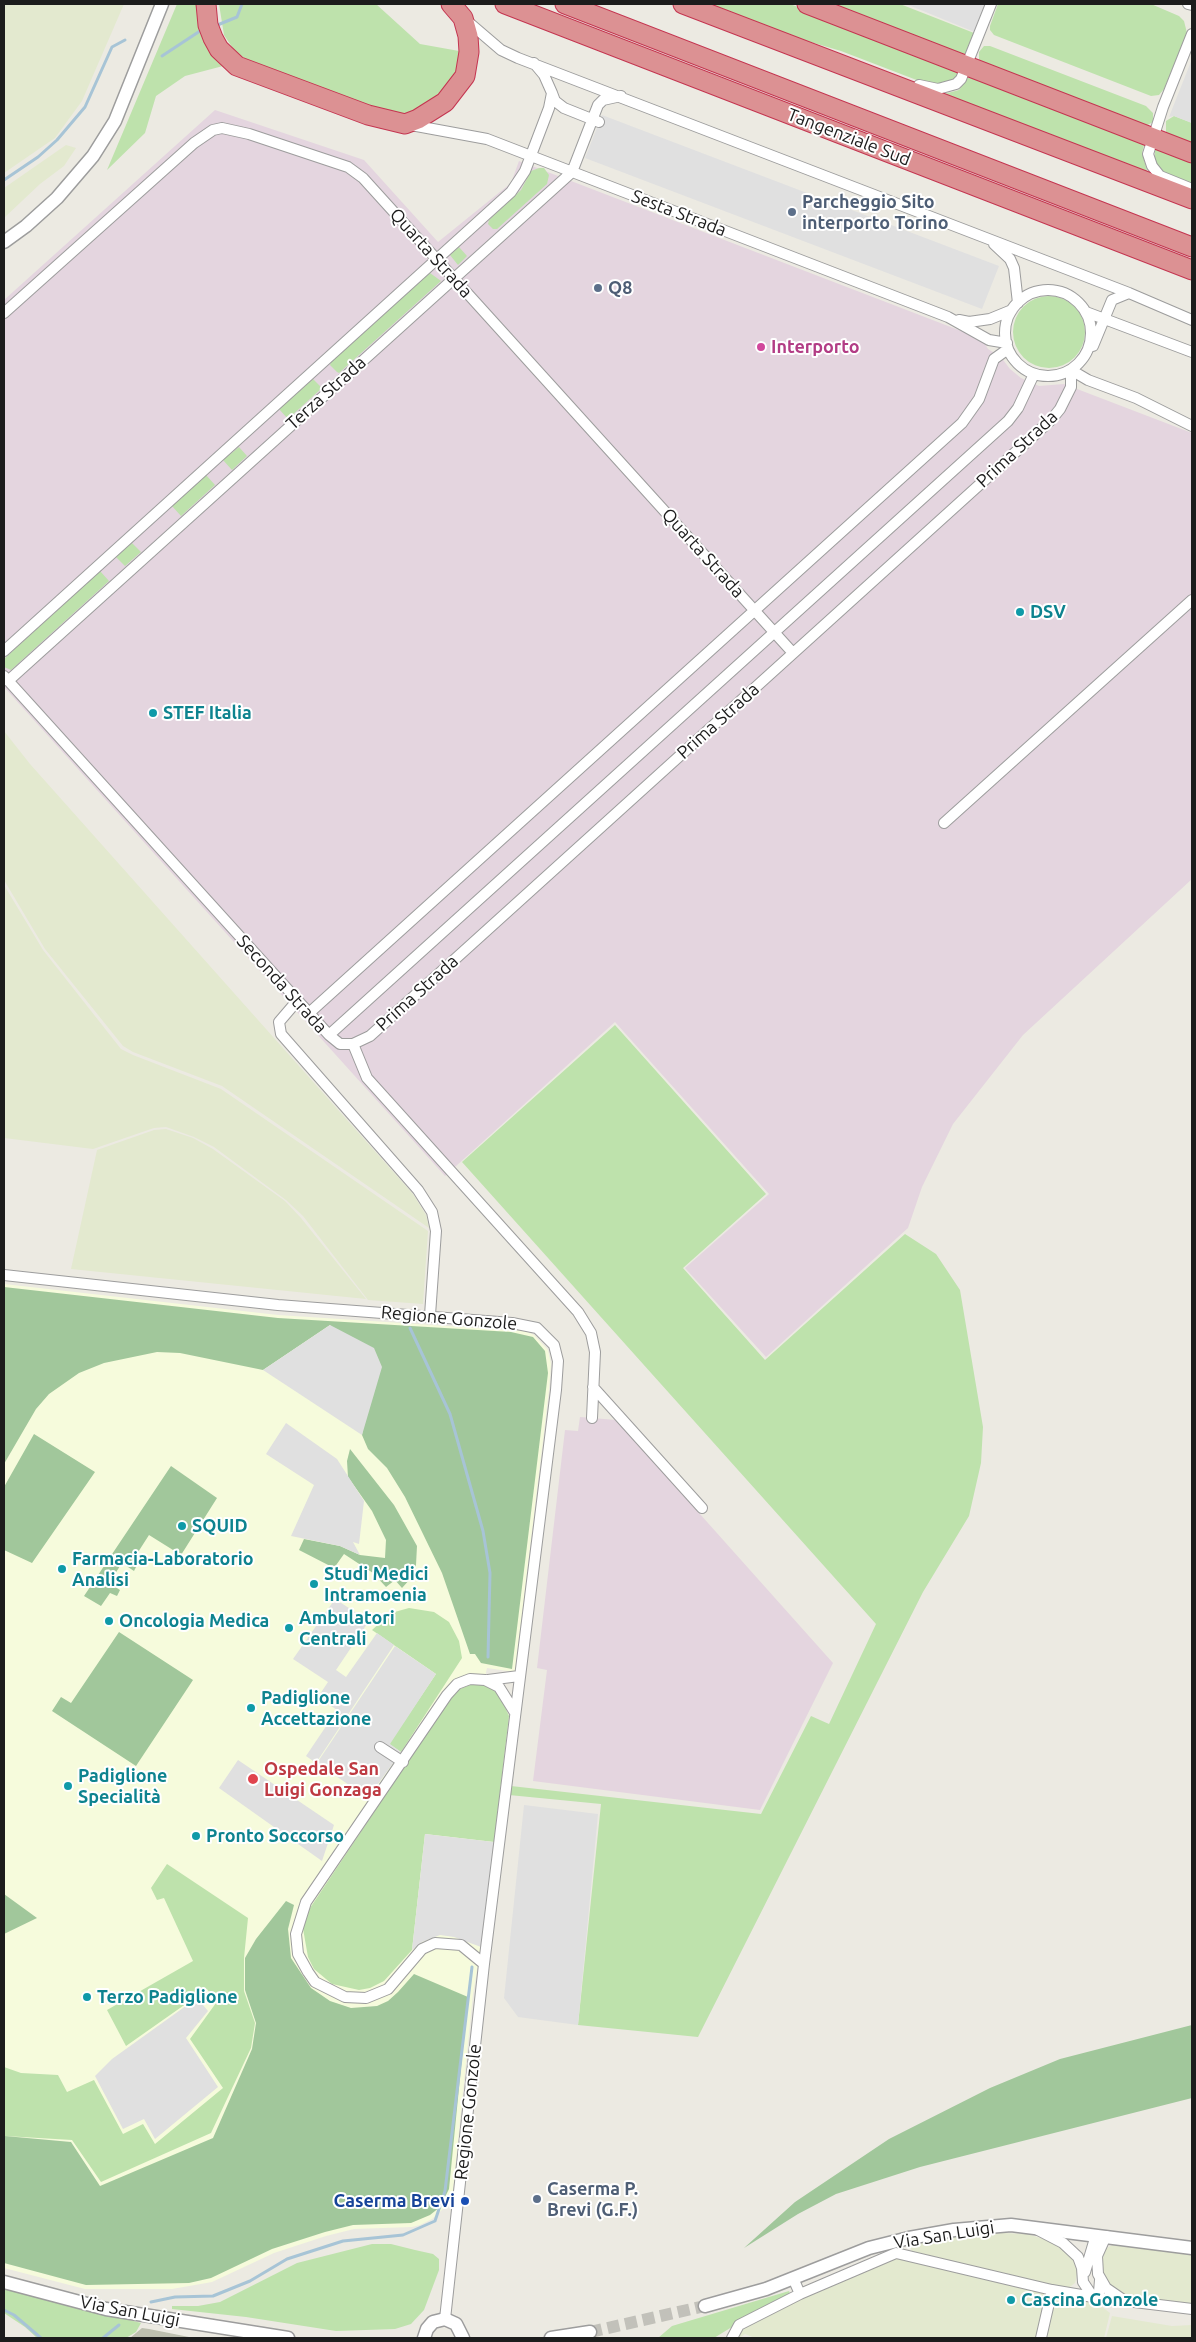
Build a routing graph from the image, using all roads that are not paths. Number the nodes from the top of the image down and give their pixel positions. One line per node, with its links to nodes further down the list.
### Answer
1 (162, 4): 26 (street)
2 (206, 4): 18 (highway)
3 (505, 4): 29 (highway, Tangenziale Sud)
4 (565, 4): 27 (highway, Tangenziale Sud)
5 (683, 4): 12 (highway)
6 (807, 4): 14 (highway)
7 (991, 4): 14 (street)
8 (1188, 4): 9 (street)
9 (1192, 5)
10 (457, 11): 13 (street); 18 (highway)
11 (1192, 34): 19 (street)
12 (800, 48): 14 (street); 24 (highway)
13 (534, 63): 15 (street); 16 (street)
14 (967, 66): 19 (highway)
15 (552, 93): 17 (street); 21 (street, Terza Strada)
16 (621, 96): 17 (street, Terza Strada); 25 (street)
17 (596, 120): 22 (street, Terza Strada)
18 (405, 124): 21 (street, Sesta Strada)
19 (1152, 138): 20 (highway); 23 (street)
20 (1192, 153)
21 (531, 156): 22 (street, Sesta Strada); 28 (street, Terza Strada)
22 (572, 172): 30 (street, Terza Strada); 35 (street, Sesta Strada)
23 (1192, 189)
24 (1192, 199)
25 (985, 237): 31 (street); 32 (street)
26 (4, 242)
27 (1192, 247)
28 (437, 259): 30 (street, Quarta Strada); 34 (street, Quarta Strada); 48 (street, Terza Strada)
29 (1192, 270)
30 (454, 278): 46 (street, Quarta Strada); 50 (street, Terza Strada)
31 (1129, 293): 36 (street); 37 (street)
32 (1015, 306): 33 (street); 35 (street, Sesta Strada); 39 (street)
33 (1086, 312): 36 (street); 41 (street)
34 (4, 313)
35 (948, 317): 39 (street, Sesta Strada)
36 (1104, 320): 38 (street); 40 (street)
37 (1192, 320)
38 (1094, 344): 41 (street); 42 (street, Prima Strada)
39 (1007, 346): 43 (street); 46 (street)
40 (1192, 352)
41 (1080, 362): 42 (street)
42 (1075, 372): 43 (street); 44 (street); 49 (street, Prima Strada)
43 (1034, 374): 47 (street, Prima Strada)
44 (1192, 426)
45 (1192, 600): 51 (street)
46 (754, 610): 47 (street, Quarta Strada); 53 (street)
47 (774, 632): 49 (street, Quarta Strada); 54 (street, Prima Strada)
48 (4, 652)
49 (793, 653): 55 (street, Prima Strada)
50 (6, 679): 52 (street, Seconda Strada)
51 (944, 823)
52 (297, 1001): 53 (street, Seconda Strada); 57 (street)
53 (308, 1014): 54 (street, Seconda Strada)
54 (329, 1035): 55 (street, Seconda Strada)
55 (353, 1044): 58 (street)
56 (4, 1276): 57 (street, Regione Gonzole)
57 (430, 1315): 61 (street, Regione Gonzole)
58 (593, 1388): 59 (street); 60 (street)
59 (592, 1418)
60 (702, 1508)
61 (519, 1676): 62 (street); 63 (street, Regione Gonzole)
62 (485, 1680): 63 (street); 65 (street)
63 (515, 1712): 66 (street, Regione Gonzole)
64 (380, 1747): 65 (street)
65 (403, 1762): 66 (street)
66 (484, 1964): 81 (street, Regione Gonzole)
67 (1035, 2228): 68 (street, Via San Luigi); 70 (street, Via San Luigi); 73 (street)
68 (1101, 2236): 69 (street, Via San Luigi); 71 (street); 73 (street)
69 (1192, 2248)
70 (793, 2278): 76 (street); 79 (street, Via San Luigi)
71 (1100, 2280): 77 (street); 78 (street)
72 (4, 2282): 83 (street, Via San Luigi)
73 (1083, 2282): 75 (street); 77 (street)
74 (1052, 2290): 75 (street); 76 (street); 88 (street)
75 (1066, 2293): 77 (street)
76 (800, 2294): 87 (street)
77 (1093, 2296): 78 (street)
78 (1125, 2301): 80 (street)
79 (705, 2306)
80 (1192, 2309)
81 (445, 2320): 84 (street); 85 (street)
82 (590, 2332): 86 (street)
83 (288, 2338)
84 (424, 2338)
85 (463, 2338)
86 (551, 2338)
87 (732, 2338)
88 (1041, 2338)

